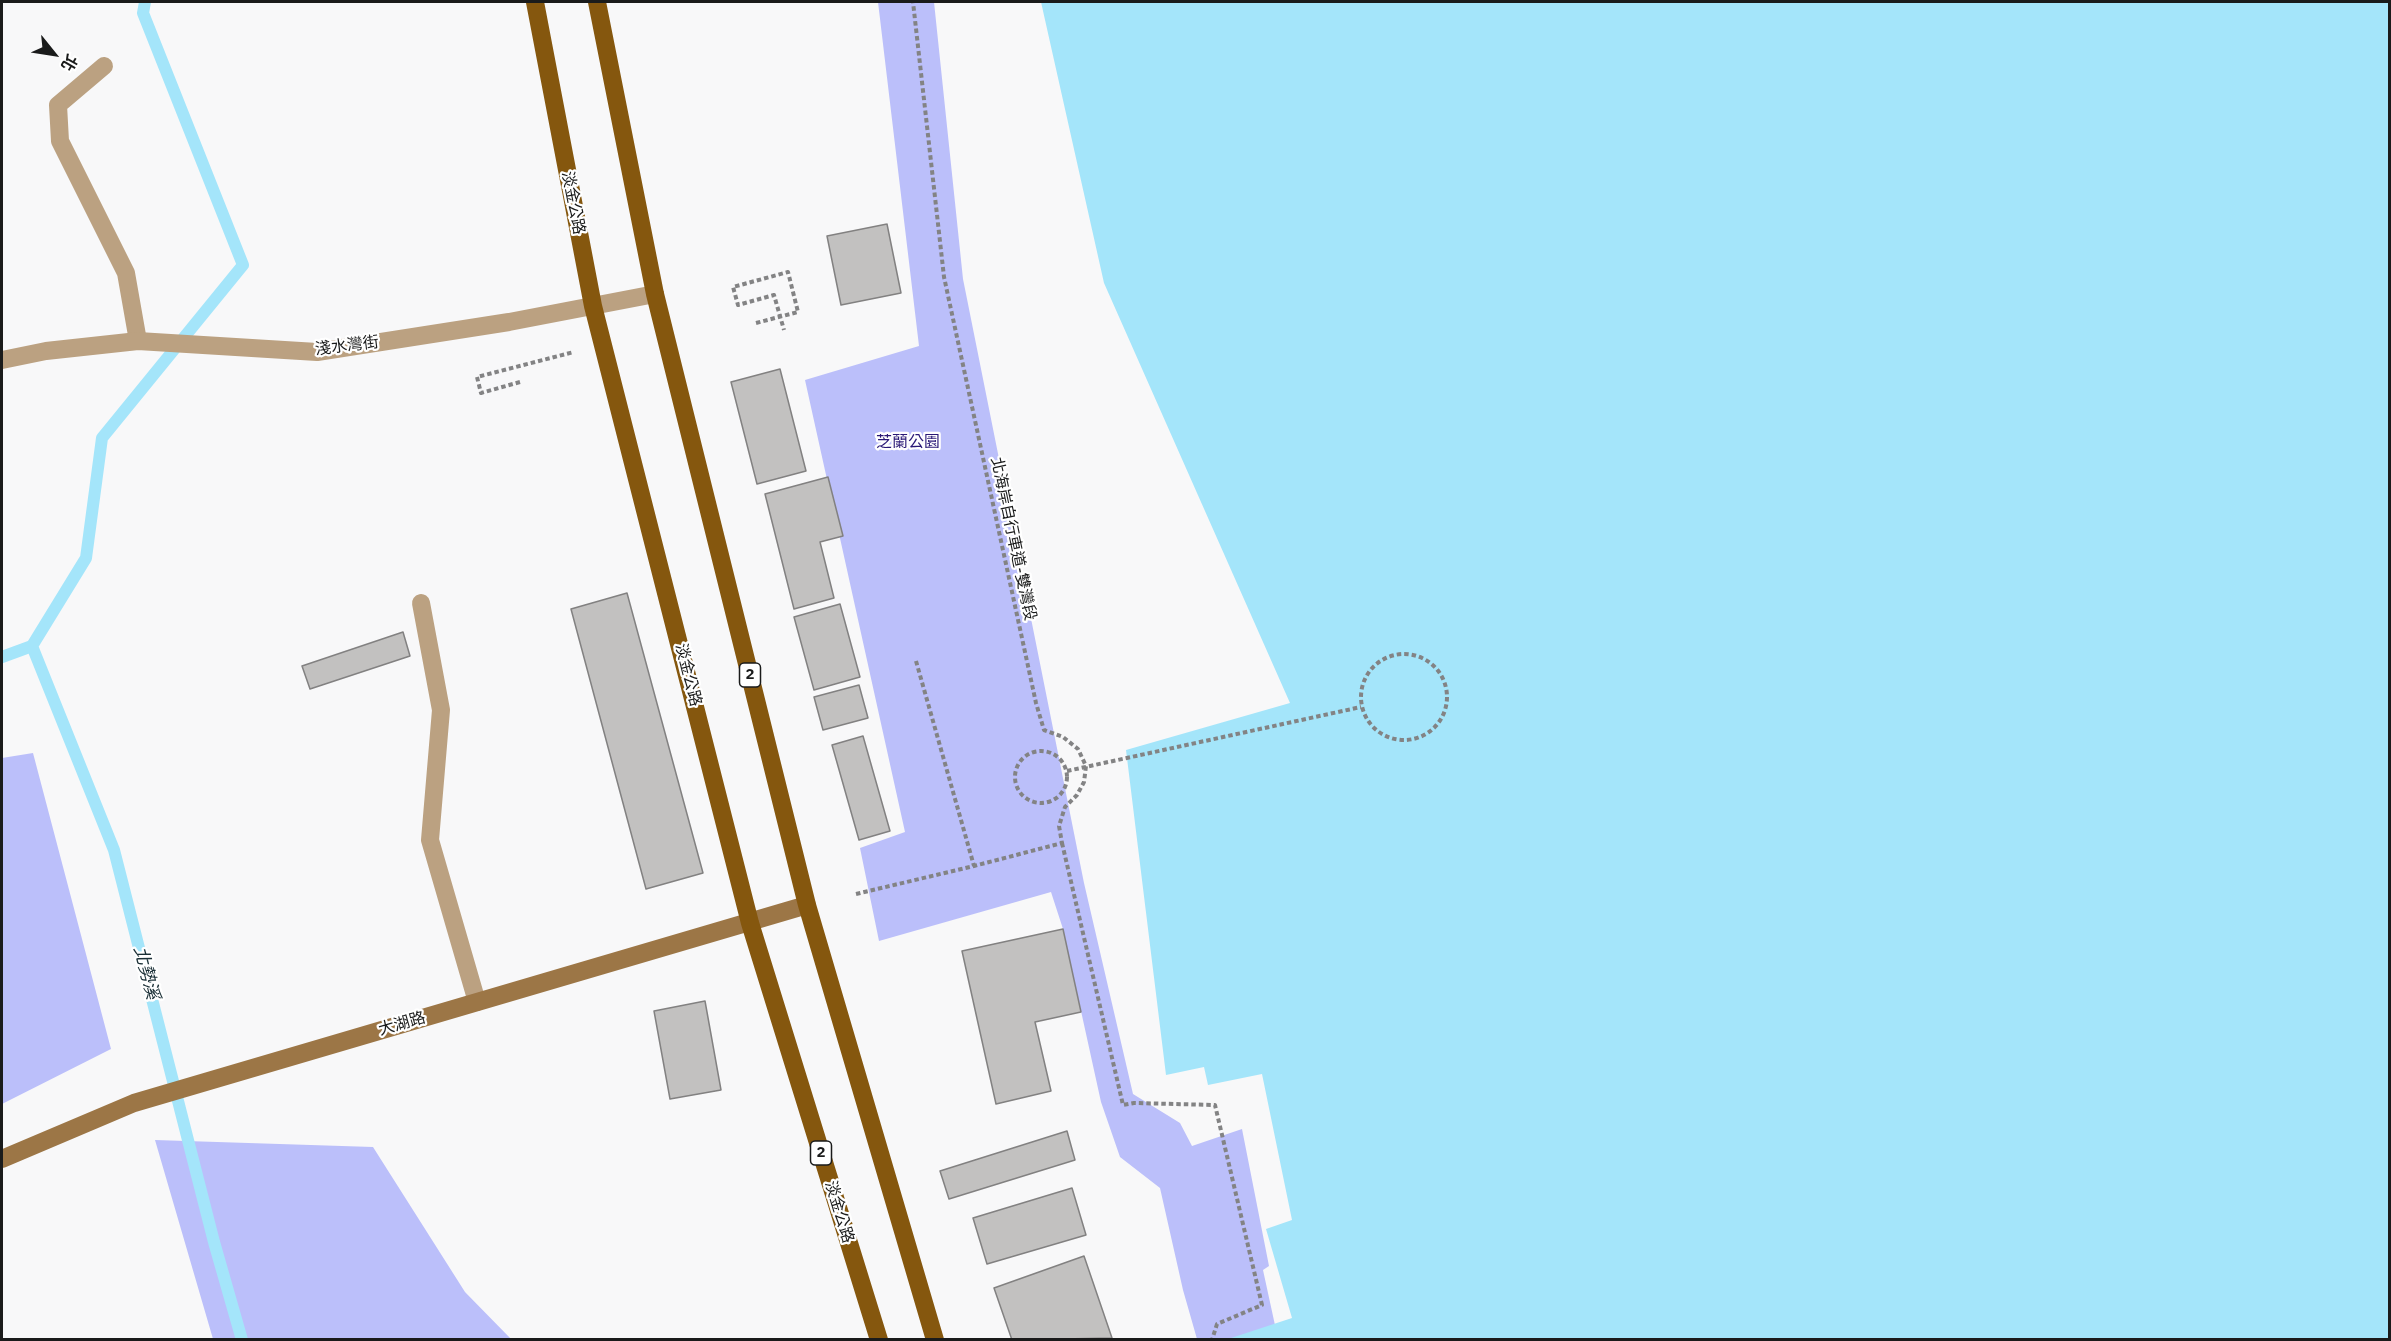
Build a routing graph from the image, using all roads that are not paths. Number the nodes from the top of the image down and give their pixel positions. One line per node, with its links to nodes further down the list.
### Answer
1 (535, 2): 5 (main road, 淡金公路 / 2)
2 (597, 2): 4 (main road, 2)
3 (104, 66): 6 (street)
4 (655, 294): 5 (street, 淺水灣街); 9 (main road, 2)
5 (593, 306): 6 (street, 淺水灣街); 10 (main road, 淡金公路 / 2)
6 (145, 342): 7 (street, 淺水灣街)
7 (2, 360)
8 (421, 603): 11 (street)
9 (807, 904): 10 (street, 大湖路); 14 (main road, 2)
10 (750, 923): 11 (street, 大湖路); 13 (main road, 淡金公路 / 2)
11 (477, 1002): 12 (street, 大湖路)
12 (2, 1159)
13 (879, 1340)
14 (935, 1340)

